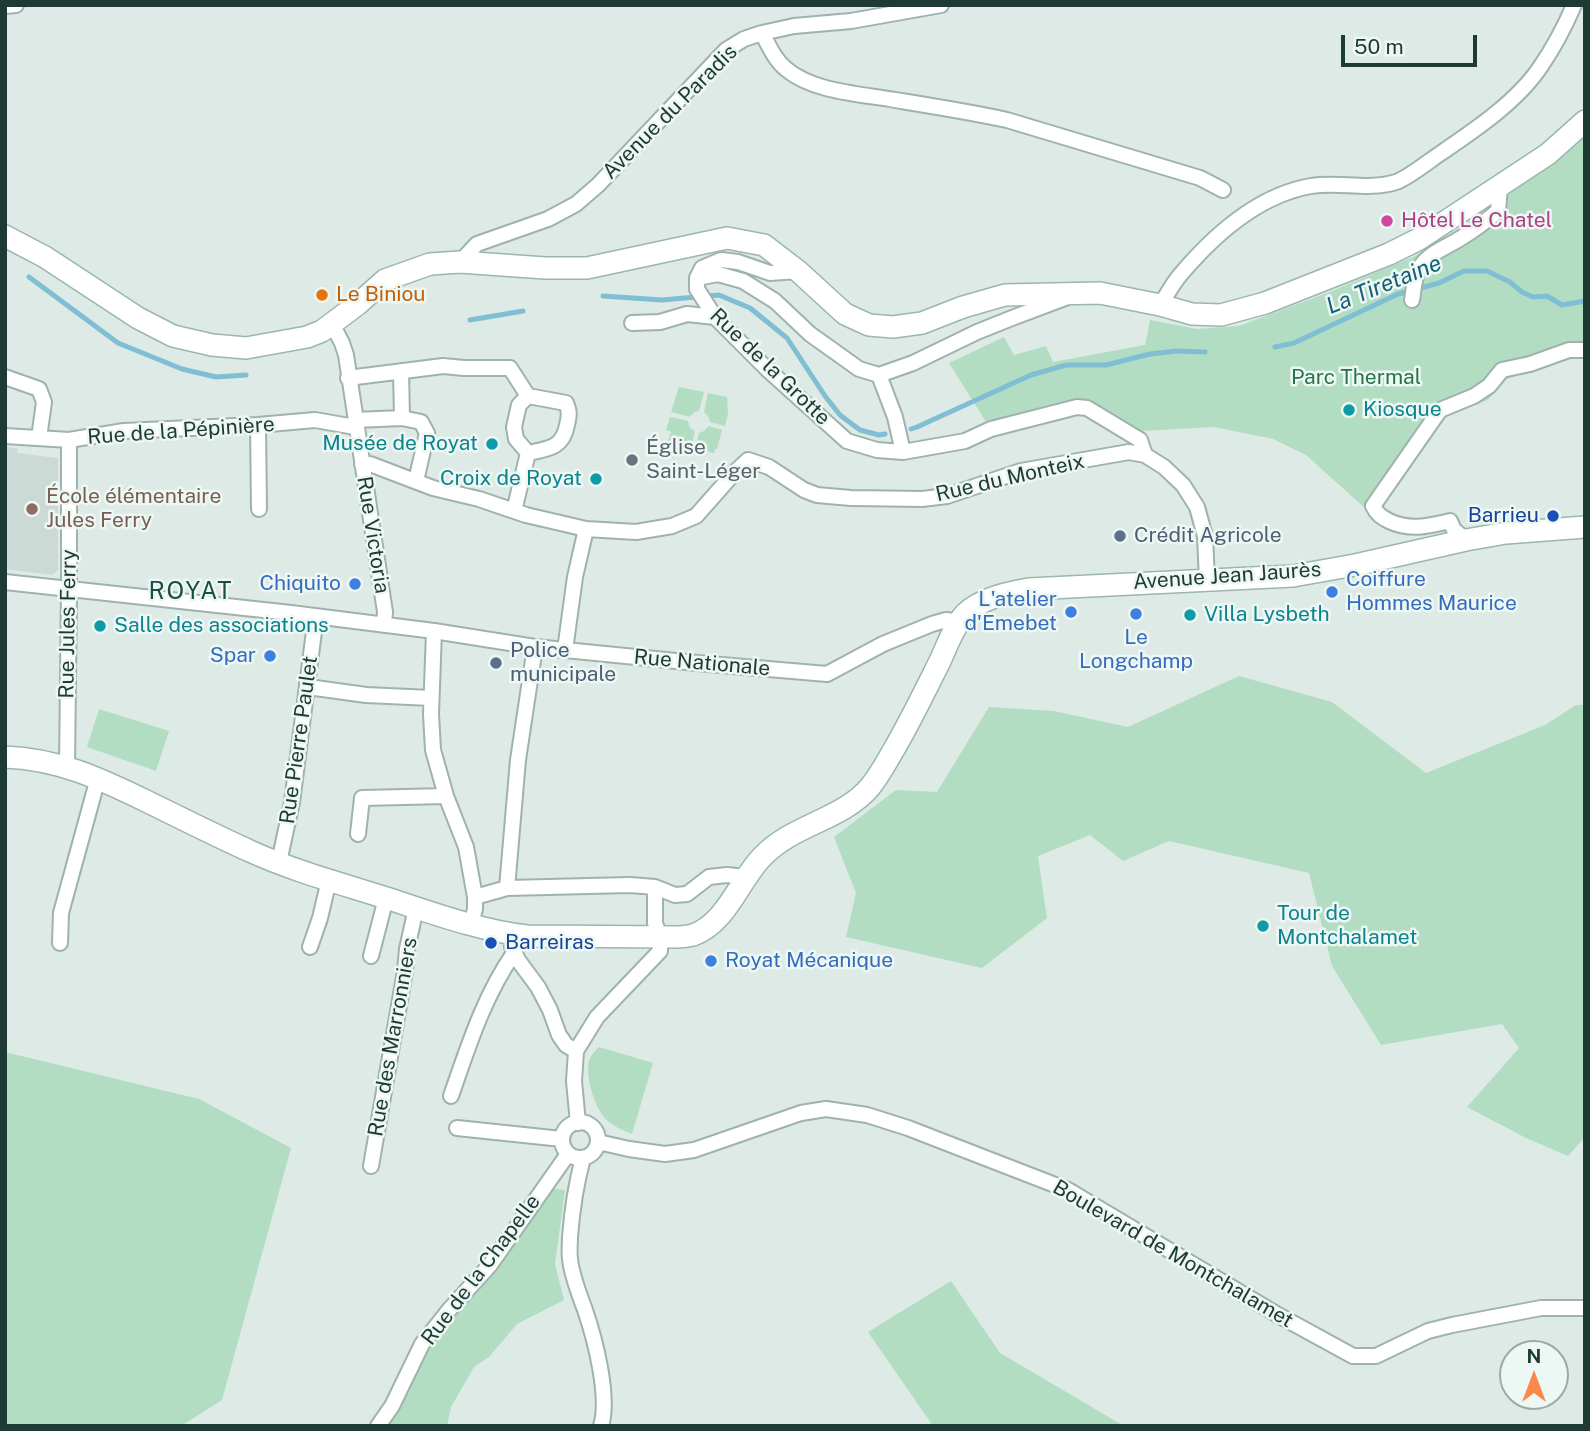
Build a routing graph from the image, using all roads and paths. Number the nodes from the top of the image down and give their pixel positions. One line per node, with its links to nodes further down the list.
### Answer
1 (16, 5): 4 (street)
2 (941, 5): 5 (street, Avenue du Paradis)
3 (1574, 5): 15 (street)
4 (5, 6)
5 (762, 33): 8 (street); 10 (street, Avenue du Paradis)
6 (1585, 121): 7 (main road)
7 (1500, 187): 14 (street); 15 (main road)
8 (1223, 190)
9 (5, 236): 18 (main road)
10 (460, 262): 11 (main road); 18 (main road)
11 (798, 271): 12 (street); 13 (main road)
12 (697, 283): 16 (street, Rue de la Grotte); 21 (street, Rue de la Grotte)
13 (1080, 293): 15 (main road); 21 (street)
14 (1412, 300)
15 (1160, 305)
16 (711, 311): 17 (street); 31 (street, Rue de la Grotte)
17 (632, 323)
18 (332, 324): 23 (street, Rue Victoria)
19 (1585, 350): 40 (street)
20 (401, 371): 23 (street); 24 (street); 25 (street)
21 (879, 375): 31 (street)
22 (5, 377): 29 (street)
23 (348, 378): 26 (street, Rue Victoria)
24 (528, 396): 32 (street); 32 (street)
25 (402, 418): 26 (street, Rue de la Pépinière); 35 (street)
26 (355, 423): 27 (street, Rue de la Pépinière); 34 (street, Rue Victoria)
27 (258, 425): 30 (street, Rue de la Pépinière); 36 (street)
28 (5, 436): 29 (street, Rue de la Pépinière)
29 (39, 438): 30 (street, Rue de la Pépinière)
30 (69, 440): 43 (street, Rue Jules Ferry)
31 (901, 446): 33 (street, Rue de la Grotte)
32 (528, 453): 37 (street)
33 (1145, 455): 39 (street, Rue du Monteix); 41 (street, Rue de la Grotte)
34 (362, 464): 35 (street); 46 (street, Rue Victoria)
35 (416, 481): 37 (street)
36 (259, 509)
37 (514, 511): 39 (street)
38 (1585, 527): 40 (main road, Avenue Jean Jaurès)
39 (586, 529): 49 (street)
40 (1466, 540): 41 (main road, Avenue Jean Jaurès)
41 (1207, 580): 45 (main road, Avenue Jean Jaurès)
42 (5, 582): 43 (street, Rue Nationale)
43 (69, 590): 44 (street, Rue Nationale); 53 (street, Rue Jules Ferry)
44 (316, 616): 46 (street, Rue Nationale); 50 (street, Rue Pierre Paulet)
45 (959, 622): 49 (street, Rue Nationale); 58 (main road)
46 (384, 625): 47 (street, Rue Nationale)
47 (434, 631): 48 (street, Rue Nationale); 51 (street)
48 (536, 647): 49 (street, Rue Nationale); 61 (street)
49 (565, 650)
50 (307, 687): 51 (street); 57 (street, Rue Pierre Paulet)
51 (431, 698): 55 (street)
52 (5, 757): 53 (main road)
53 (67, 766): 54 (main road)
54 (98, 778): 57 (main road); 67 (street)
55 (446, 796): 56 (street); 62 (street)
56 (358, 834)
57 (279, 862): 59 (main road)
58 (746, 877): 60 (street); 66 (main road)
59 (329, 880): 63 (main road); 69 (street)
60 (655, 887): 61 (street); 66 (street)
61 (508, 888): 62 (street)
62 (475, 897): 65 (street)
63 (386, 898): 64 (main road); 70 (street)
64 (416, 908): 65 (main road); 79 (street, Rue des Marronniers)
65 (471, 924): 68 (main road)
66 (660, 937): 68 (main road); 71 (street)
67 (60, 943)
68 (512, 943): 71 (street); 72 (street)
69 (310, 947)
70 (371, 956)
71 (576, 1051): 73 (street)
72 (451, 1096)
73 (578, 1123): 75 (street); 76 (street)
74 (457, 1128): 75 (street)
75 (562, 1139): 77 (street)
76 (598, 1142): 78 (street); 80 (street, Boulevard de Montchalamet)
77 (568, 1154): 78 (street); 81 (street, Rue de la Chapelle)
78 (583, 1158): 82 (street)
79 (370, 1166)
80 (1585, 1308)
81 (378, 1426)
82 (601, 1426)

